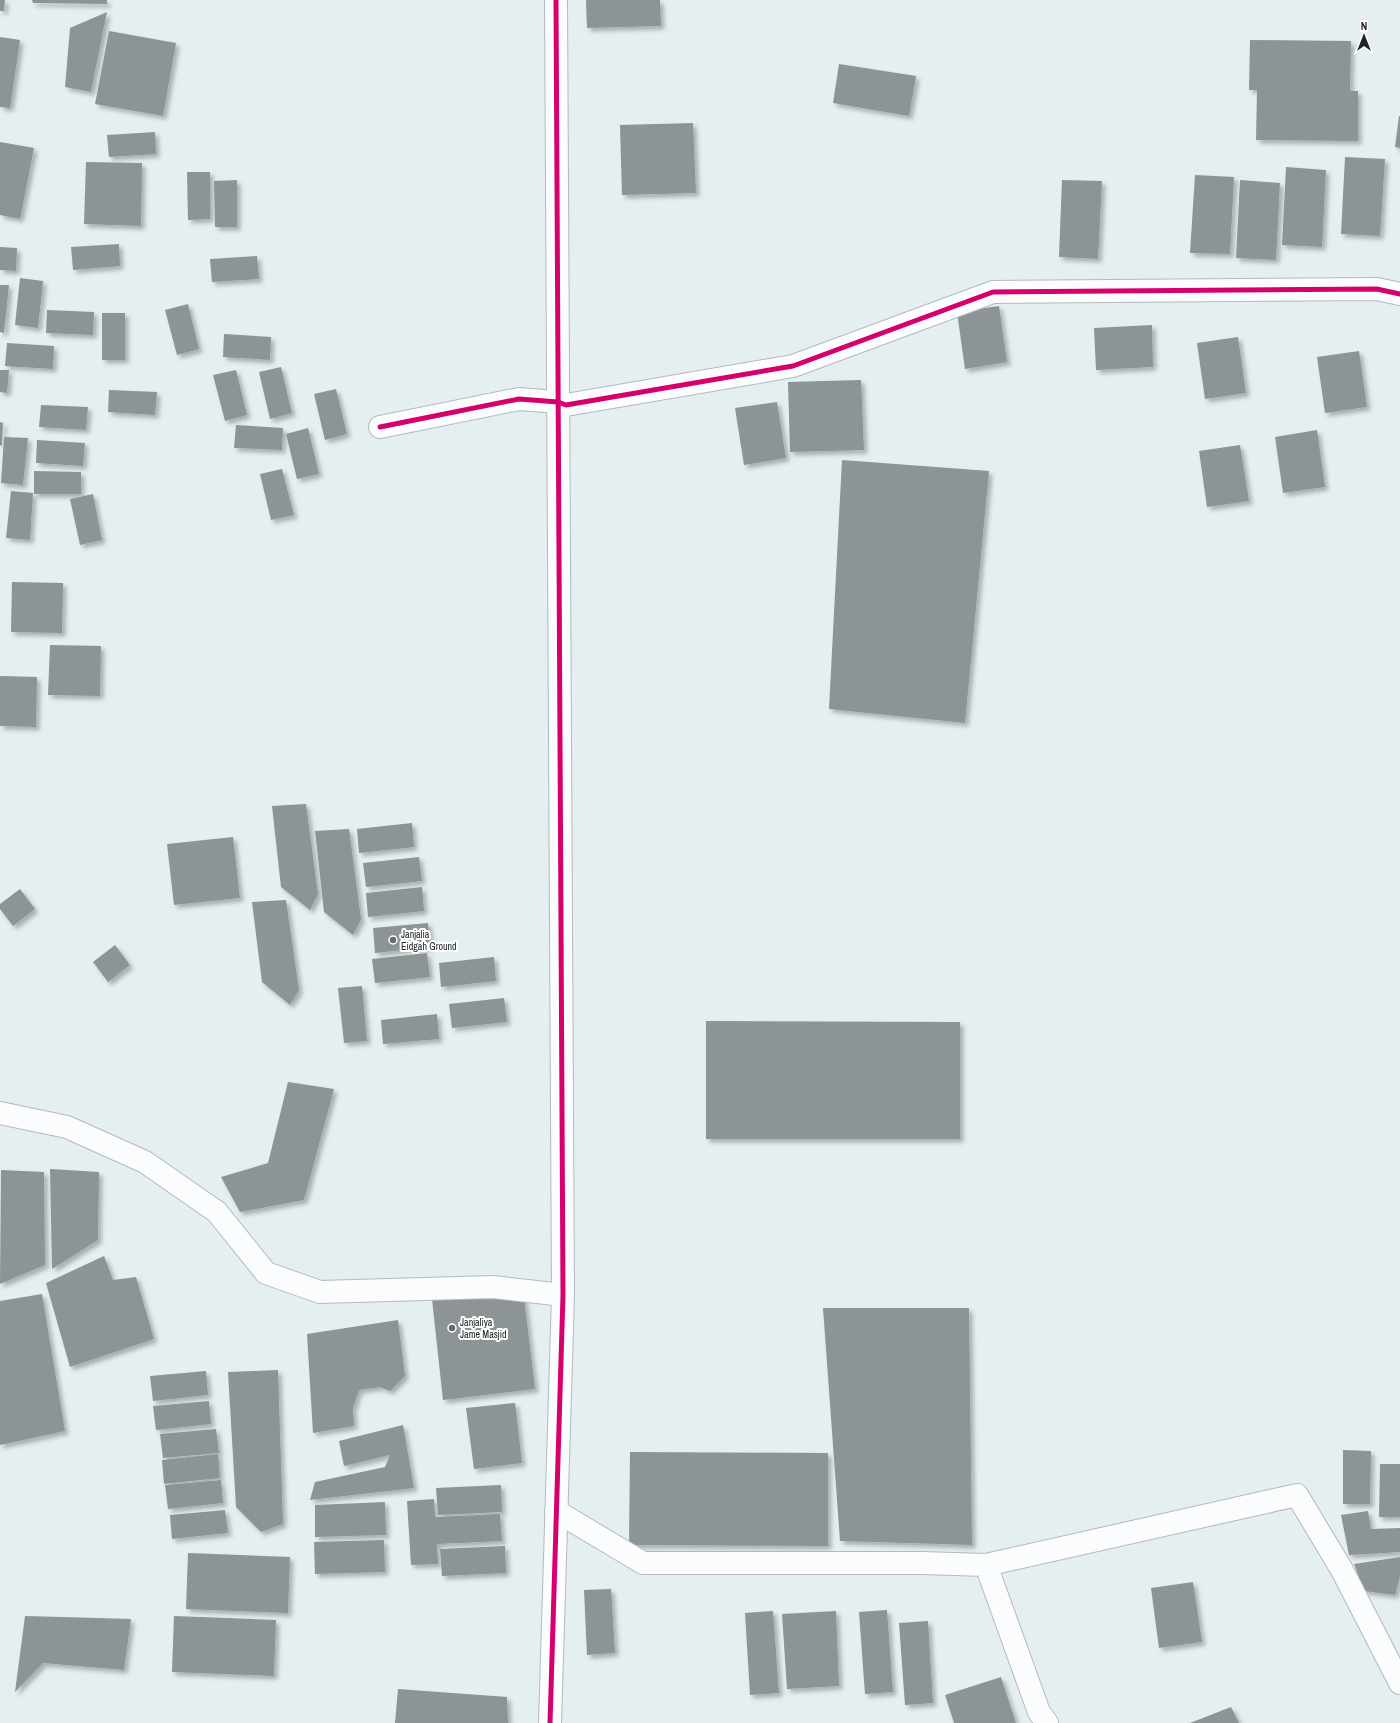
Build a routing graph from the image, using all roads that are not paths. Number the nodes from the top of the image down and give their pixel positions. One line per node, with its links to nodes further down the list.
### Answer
1 (556, 0): 3 (street)
2 (1400, 294): 3 (street)
3 (558, 402): 4 (street); 6 (street)
4 (380, 427)
5 (0, 1113): 6 (street)
6 (562, 1296): 7 (street)
7 (556, 1511): 8 (street); 10 (street)
8 (986, 1565): 9 (street); 11 (street)
9 (1400, 1683)
10 (550, 1723)
11 (1047, 1723)

